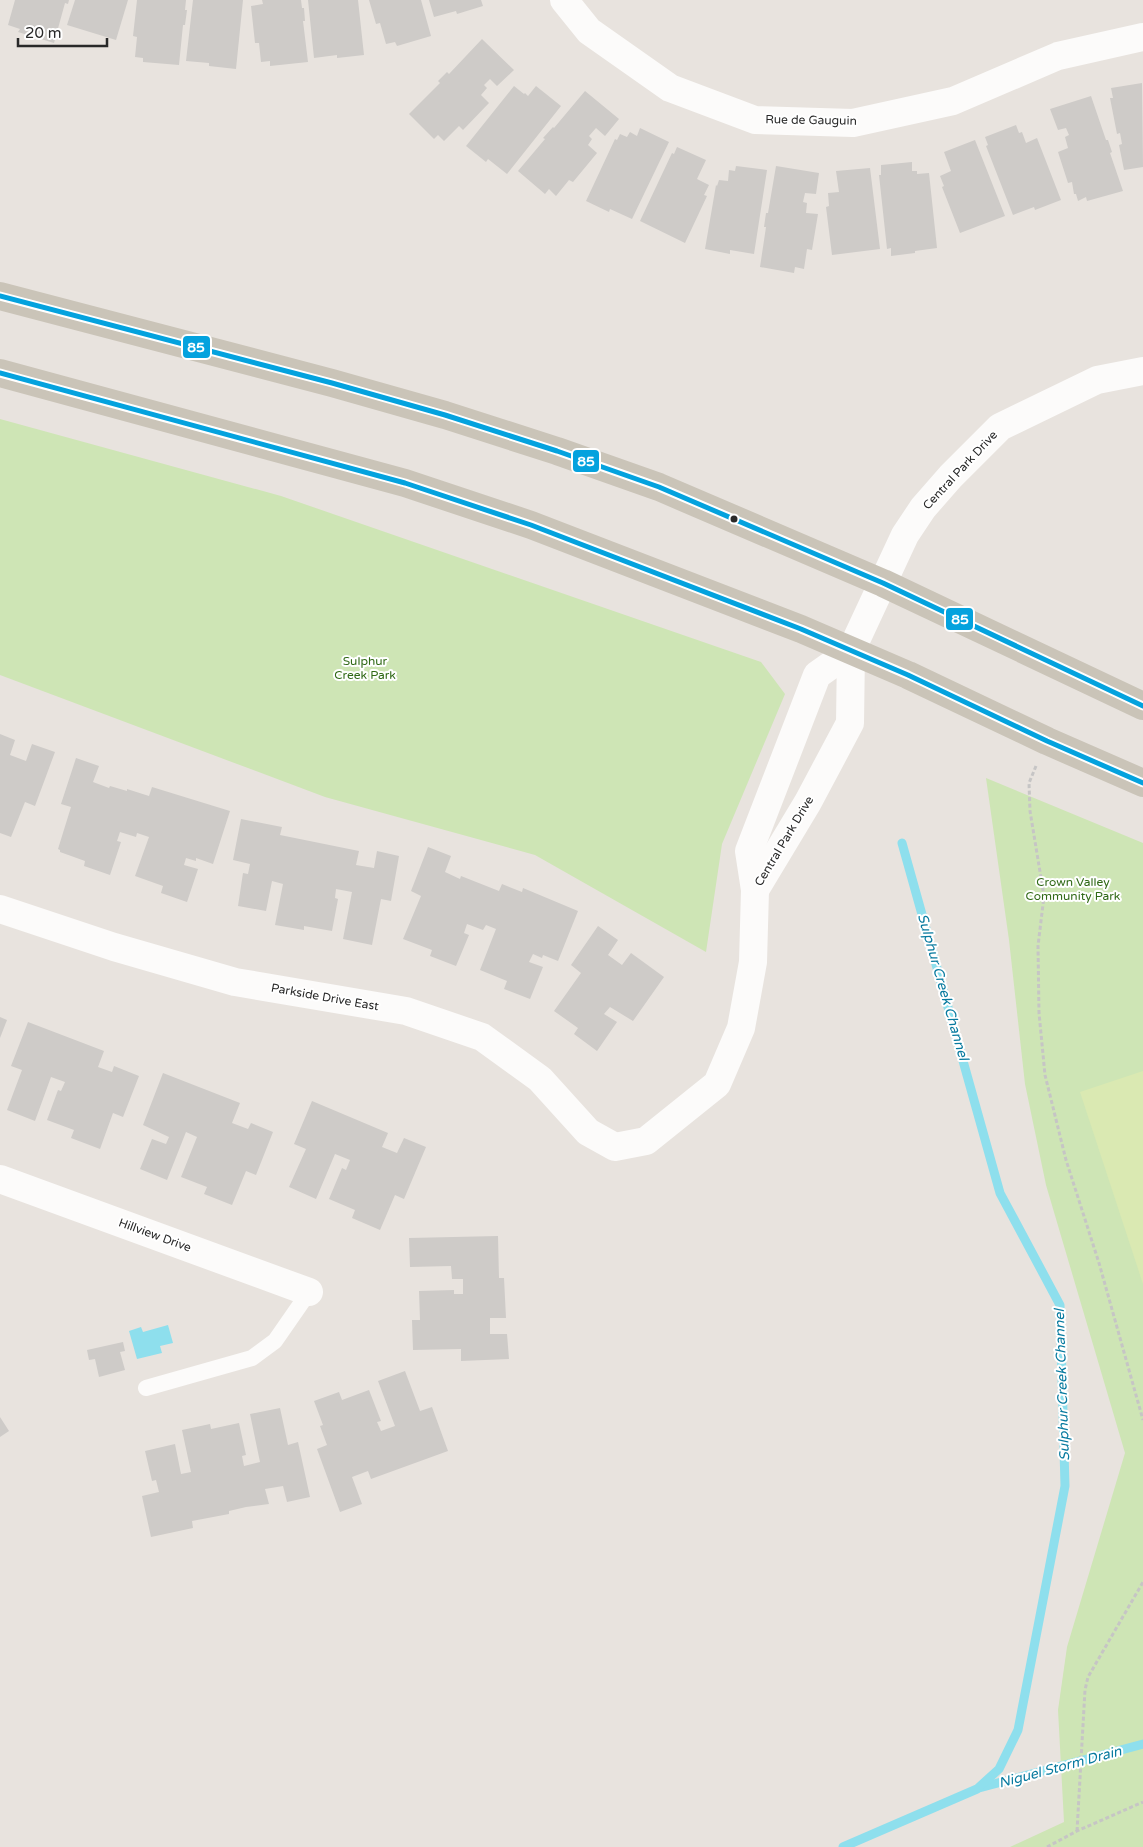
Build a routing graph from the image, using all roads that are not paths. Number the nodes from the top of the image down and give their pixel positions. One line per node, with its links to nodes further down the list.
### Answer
1 (564, 0): 2 (street, Rue de Gauguin)
2 (1143, 37)
3 (0, 296): 6 (main road)
4 (1143, 371): 6 (street, Central Park Drive)
5 (0, 373): 7 (main road)
6 (883, 583): 7 (street, Central Park Drive); 8 (main road)
7 (851, 651): 9 (main road); 10 (street, Central Park Drive); 10 (street, Central Park Drive)
8 (1143, 706)
9 (1143, 783)
10 (755, 890): 12 (street, Central Park Drive)
11 (0, 909): 12 (street, Parkside Drive East)
12 (615, 1147)
13 (0, 1179): 14 (street, Hillview Drive)
14 (309, 1292): 15 (lane)
15 (146, 1388)

